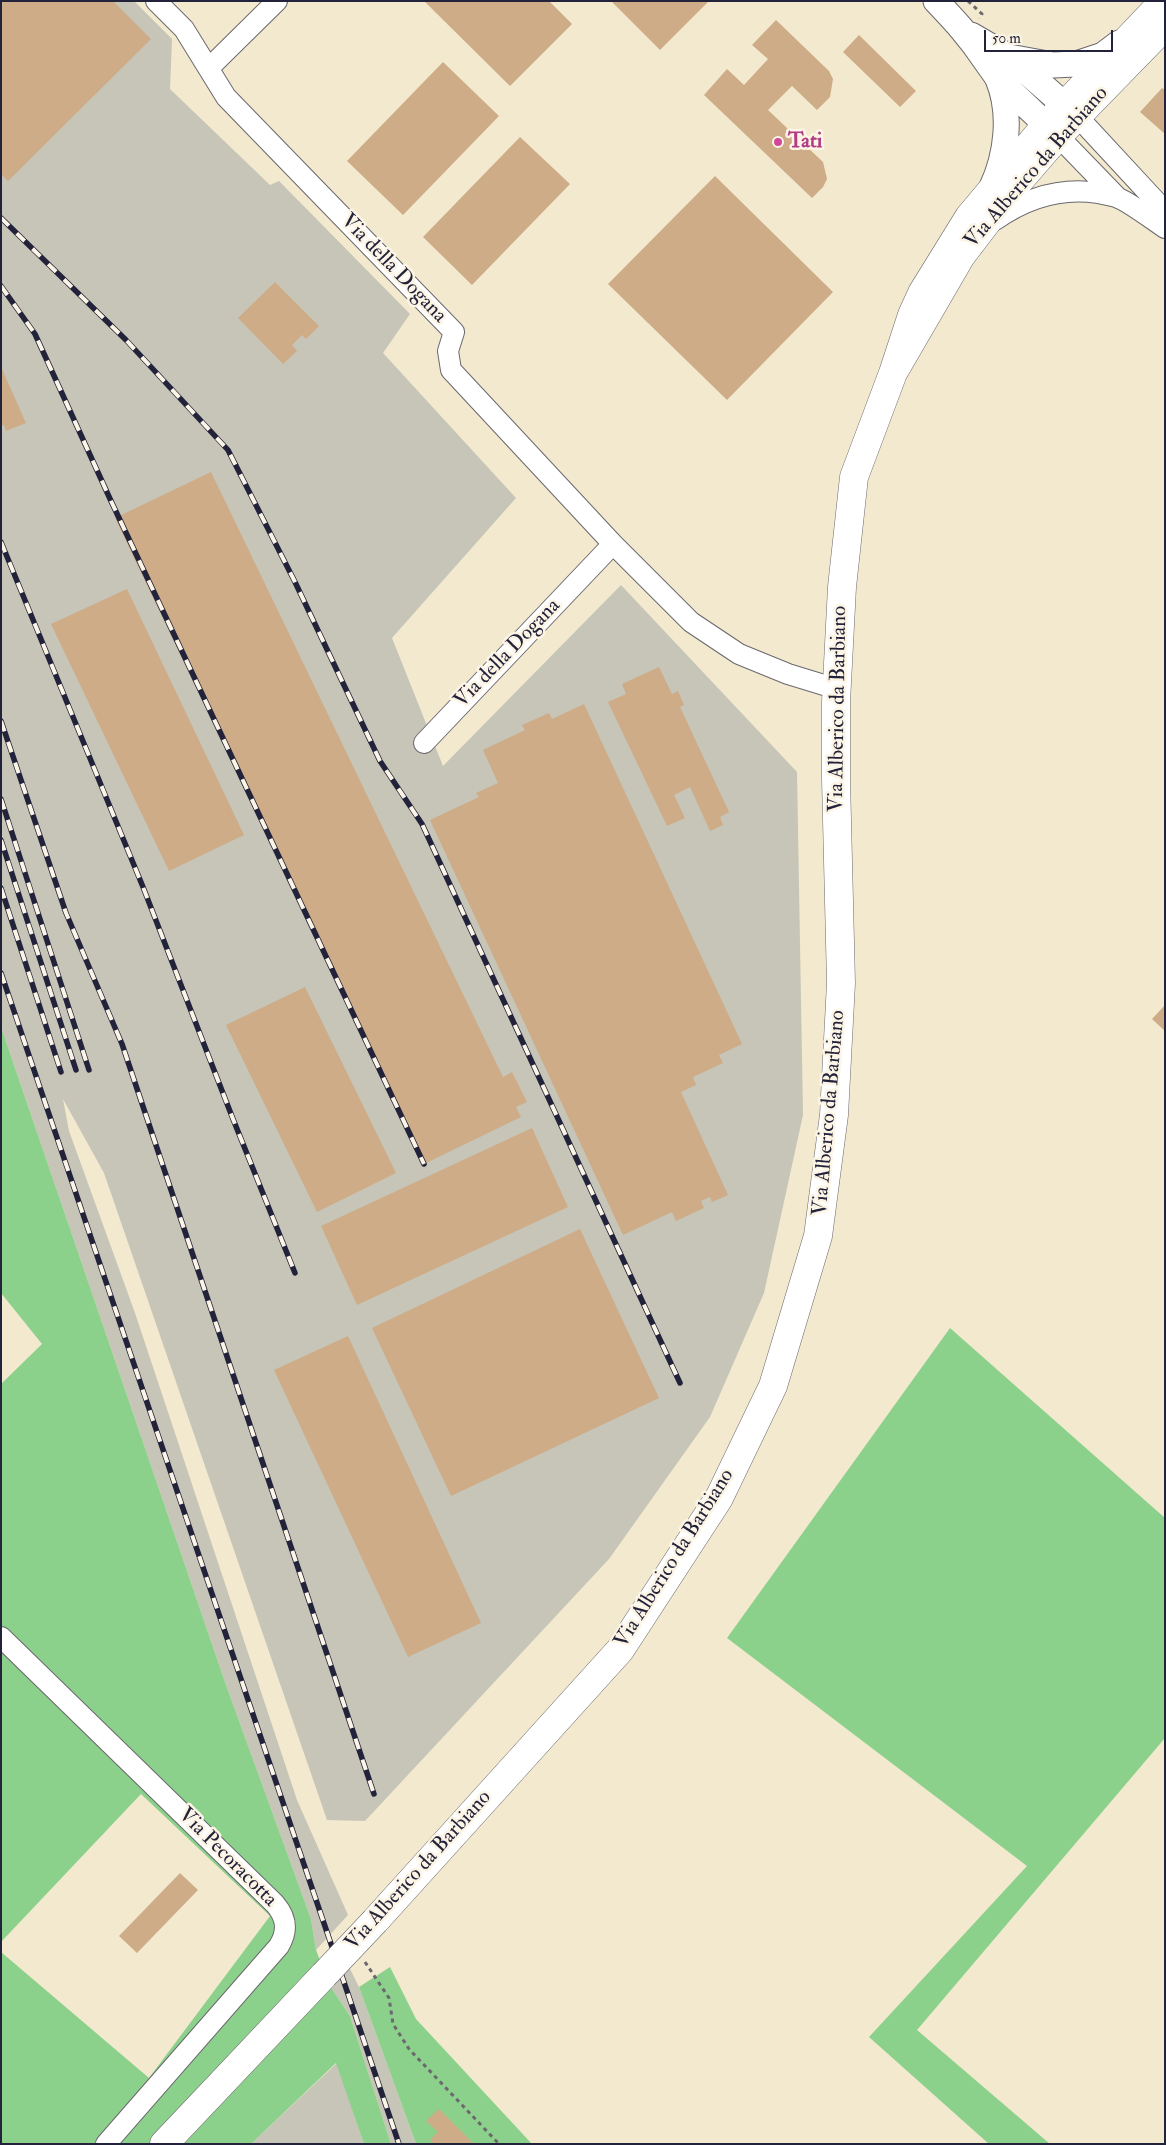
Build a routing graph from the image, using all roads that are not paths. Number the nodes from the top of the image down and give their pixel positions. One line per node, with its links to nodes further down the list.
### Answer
1 (156, 1): 8 (street, Via della Dogana)
2 (278, 1): 8 (street)
3 (936, 1): 6 (street)
4 (1164, 1): 5 (main road, Via Alberico da Barbiano)
5 (1152, 27): 7 (street); 10 (main road, Via Alberico da Barbiano)
6 (966, 32): 7 (street); 9 (street)
7 (1009, 57): 10 (street)
8 (209, 68): 17 (street, Via della Dogana)
9 (998, 79): 10 (street); 11 (street)
10 (1061, 121): 11 (main road, Via Alberico da Barbiano); 12 (street); 13 (street); 15 (main road, Via Alberico da Barbiano)
11 (988, 194): 16 (main road, Via Alberico da Barbiano)
12 (1117, 197): 14 (street); 15 (street)
13 (1165, 211)
14 (1165, 228)
15 (975, 238): 16 (main road, Via Alberico da Barbiano)
16 (893, 373): 18 (main road, Via Alberico da Barbiano)
17 (613, 544): 18 (street, Via della Dogana); 19 (street, Via della Dogana)
18 (837, 689): 22 (main road, Via Alberico da Barbiano, bridge)
19 (424, 742)
20 (1, 1637): 21 (street, Via Pecoracotta)
21 (106, 2144)
22 (164, 2144)

